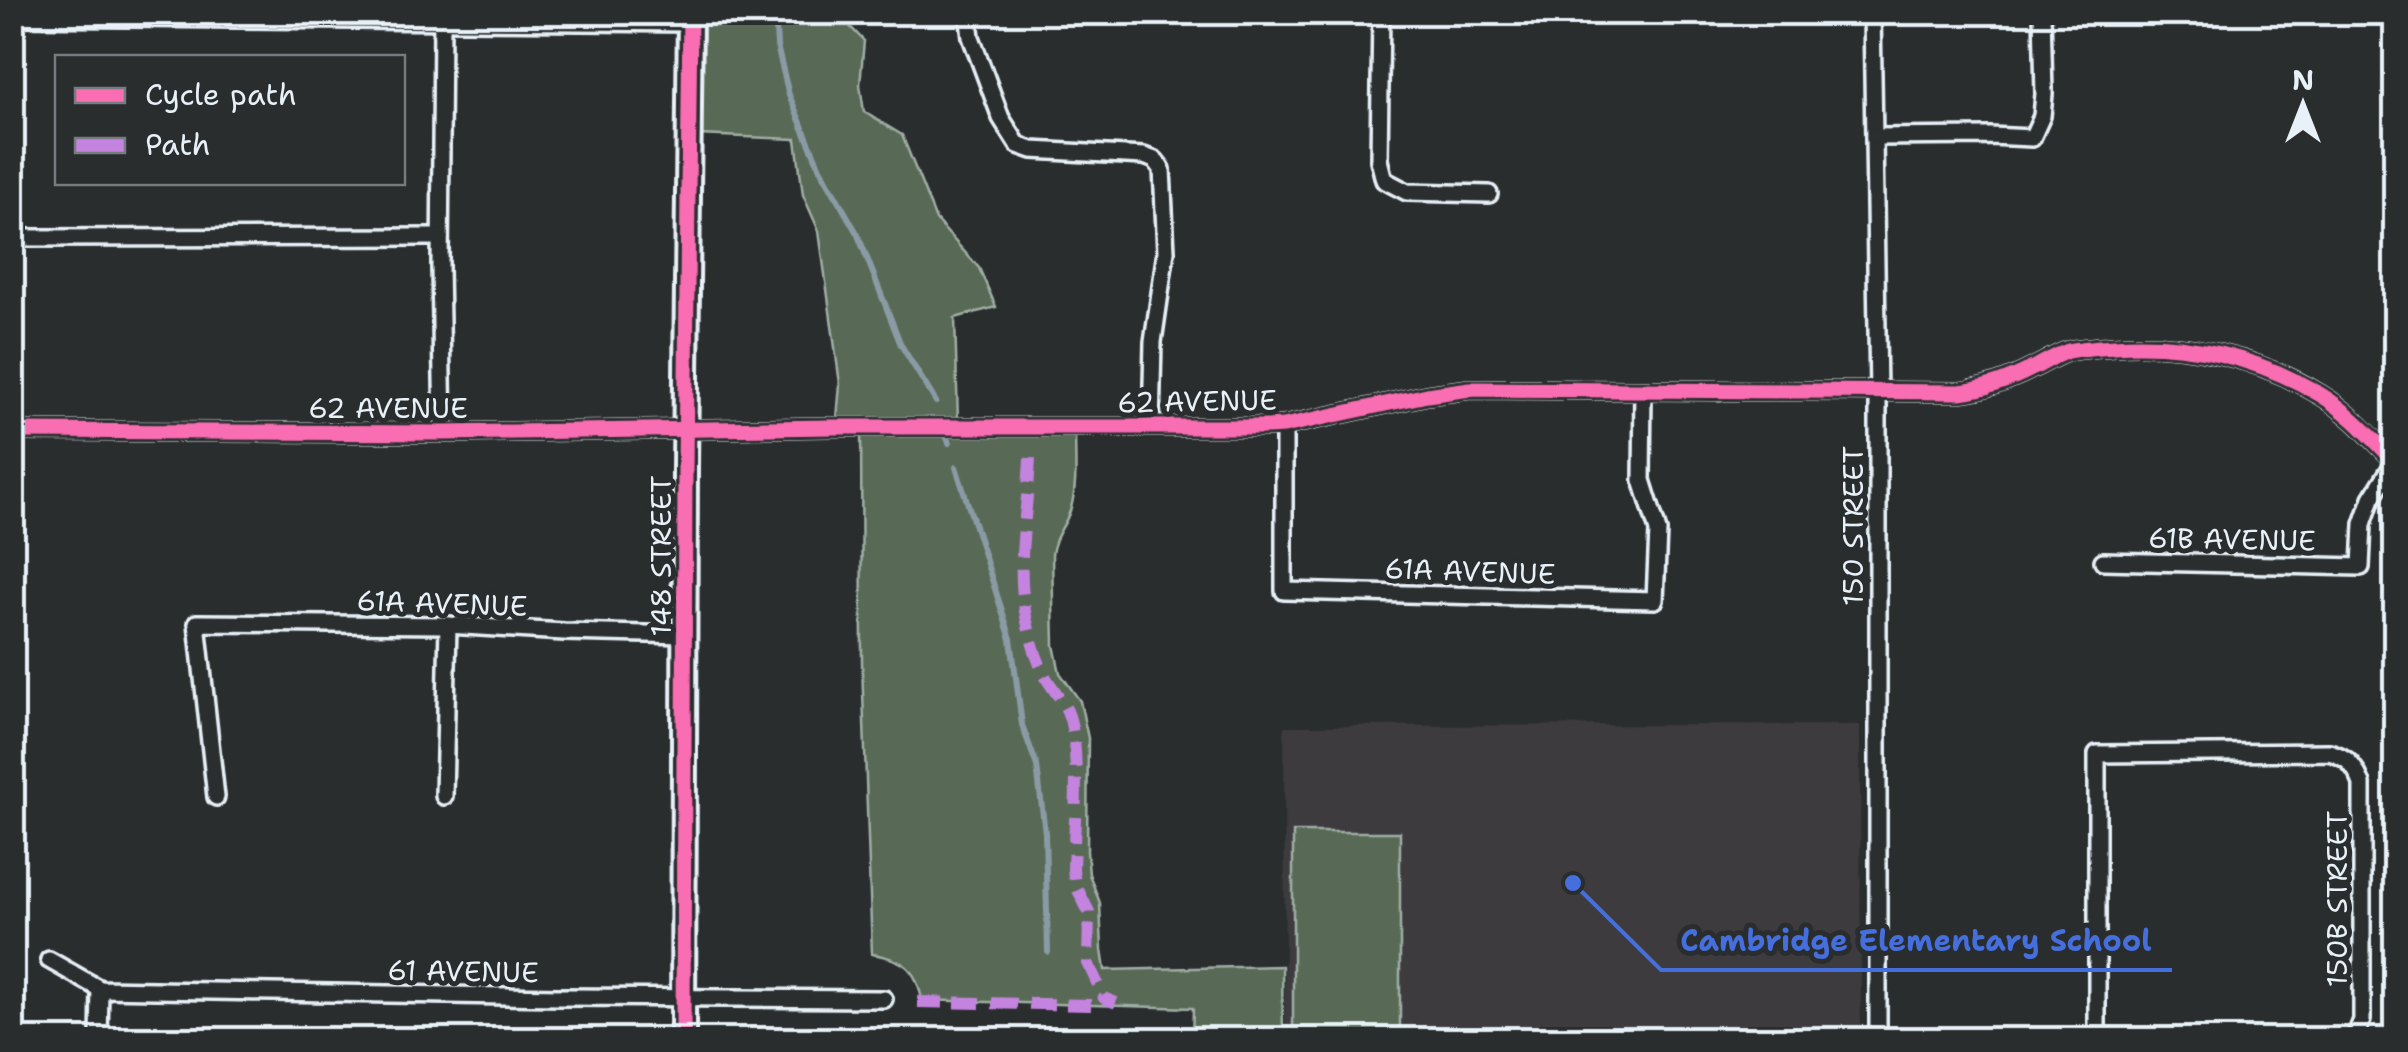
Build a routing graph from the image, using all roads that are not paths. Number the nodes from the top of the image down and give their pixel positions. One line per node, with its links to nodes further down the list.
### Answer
1 (968, 12): 15 (street)
2 (1381, 12): 9 (street)
3 (1872, 12): 8 (street, 150 STREET)
4 (2042, 12): 8 (street)
5 (12, 17): 7 (street)
6 (690, 18): 7 (street); 16 (main road, 148 STREET)
7 (442, 22): 10 (street)
8 (1874, 137): 13 (street, 150 STREET)
9 (1489, 194)
10 (440, 237): 11 (street); 18 (street)
11 (12, 238)
12 (1642, 390): 13 (street, 62 AVENUE); 14 (street, 62 AVENUE); 14 (street, 61A AVENUE)
13 (1878, 393): 19 (street, 62 AVENUE); 31 (street, 150 STREET)
14 (1284, 426): 15 (street, 62 AVENUE)
15 (1151, 427): 16 (street, 62 AVENUE)
16 (686, 430): 18 (street, 62 AVENUE); 22 (main road, 148 STREET)
17 (12, 431): 18 (street, 62 AVENUE)
18 (443, 433)
19 (2395, 462): 20 (street, 61B AVENUE)
20 (2103, 561)
21 (448, 625): 22 (street, 61A AVENUE); 23 (street); 24 (street, 61A AVENUE)
22 (686, 635): 27 (main road, 148 STREET)
23 (444, 796)
24 (216, 797)
25 (49, 960): 26 (street, 61 AVENUE)
26 (100, 989): 27 (street, 61 AVENUE); 29 (street)
27 (684, 998): 28 (street, 61 AVENUE); 30 (main road, 148 STREET)
28 (884, 999)
29 (99, 1040)
30 (683, 1040)
31 (1878, 1040)
32 (2097, 1040): 33 (street, 150B STREET)
33 (2354, 1040)

